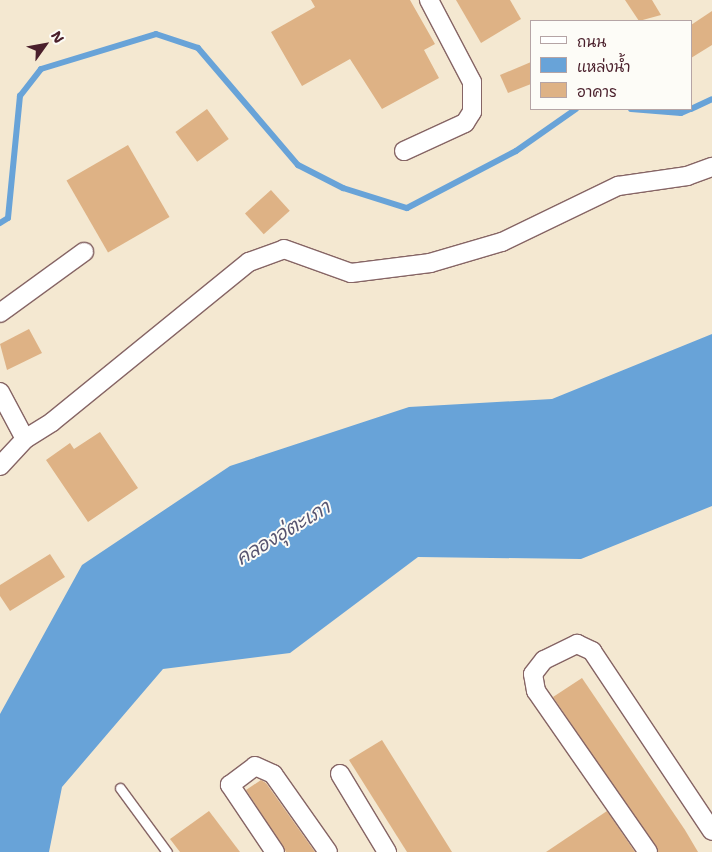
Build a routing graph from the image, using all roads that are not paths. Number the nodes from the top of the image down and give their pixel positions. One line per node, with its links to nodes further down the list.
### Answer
1 (429, 0): 2 (street)
2 (404, 151)
3 (712, 167): 7 (street)
4 (84, 252): 5 (street)
5 (0, 313)
6 (0, 392): 7 (street)
7 (25, 439): 8 (street)
8 (0, 466)
9 (340, 774): 15 (street)
10 (120, 788): 12 (lane)
11 (712, 831): 16 (street)
12 (167, 852)
13 (275, 852): 14 (street)
14 (328, 852)
15 (387, 852)
16 (648, 852)

